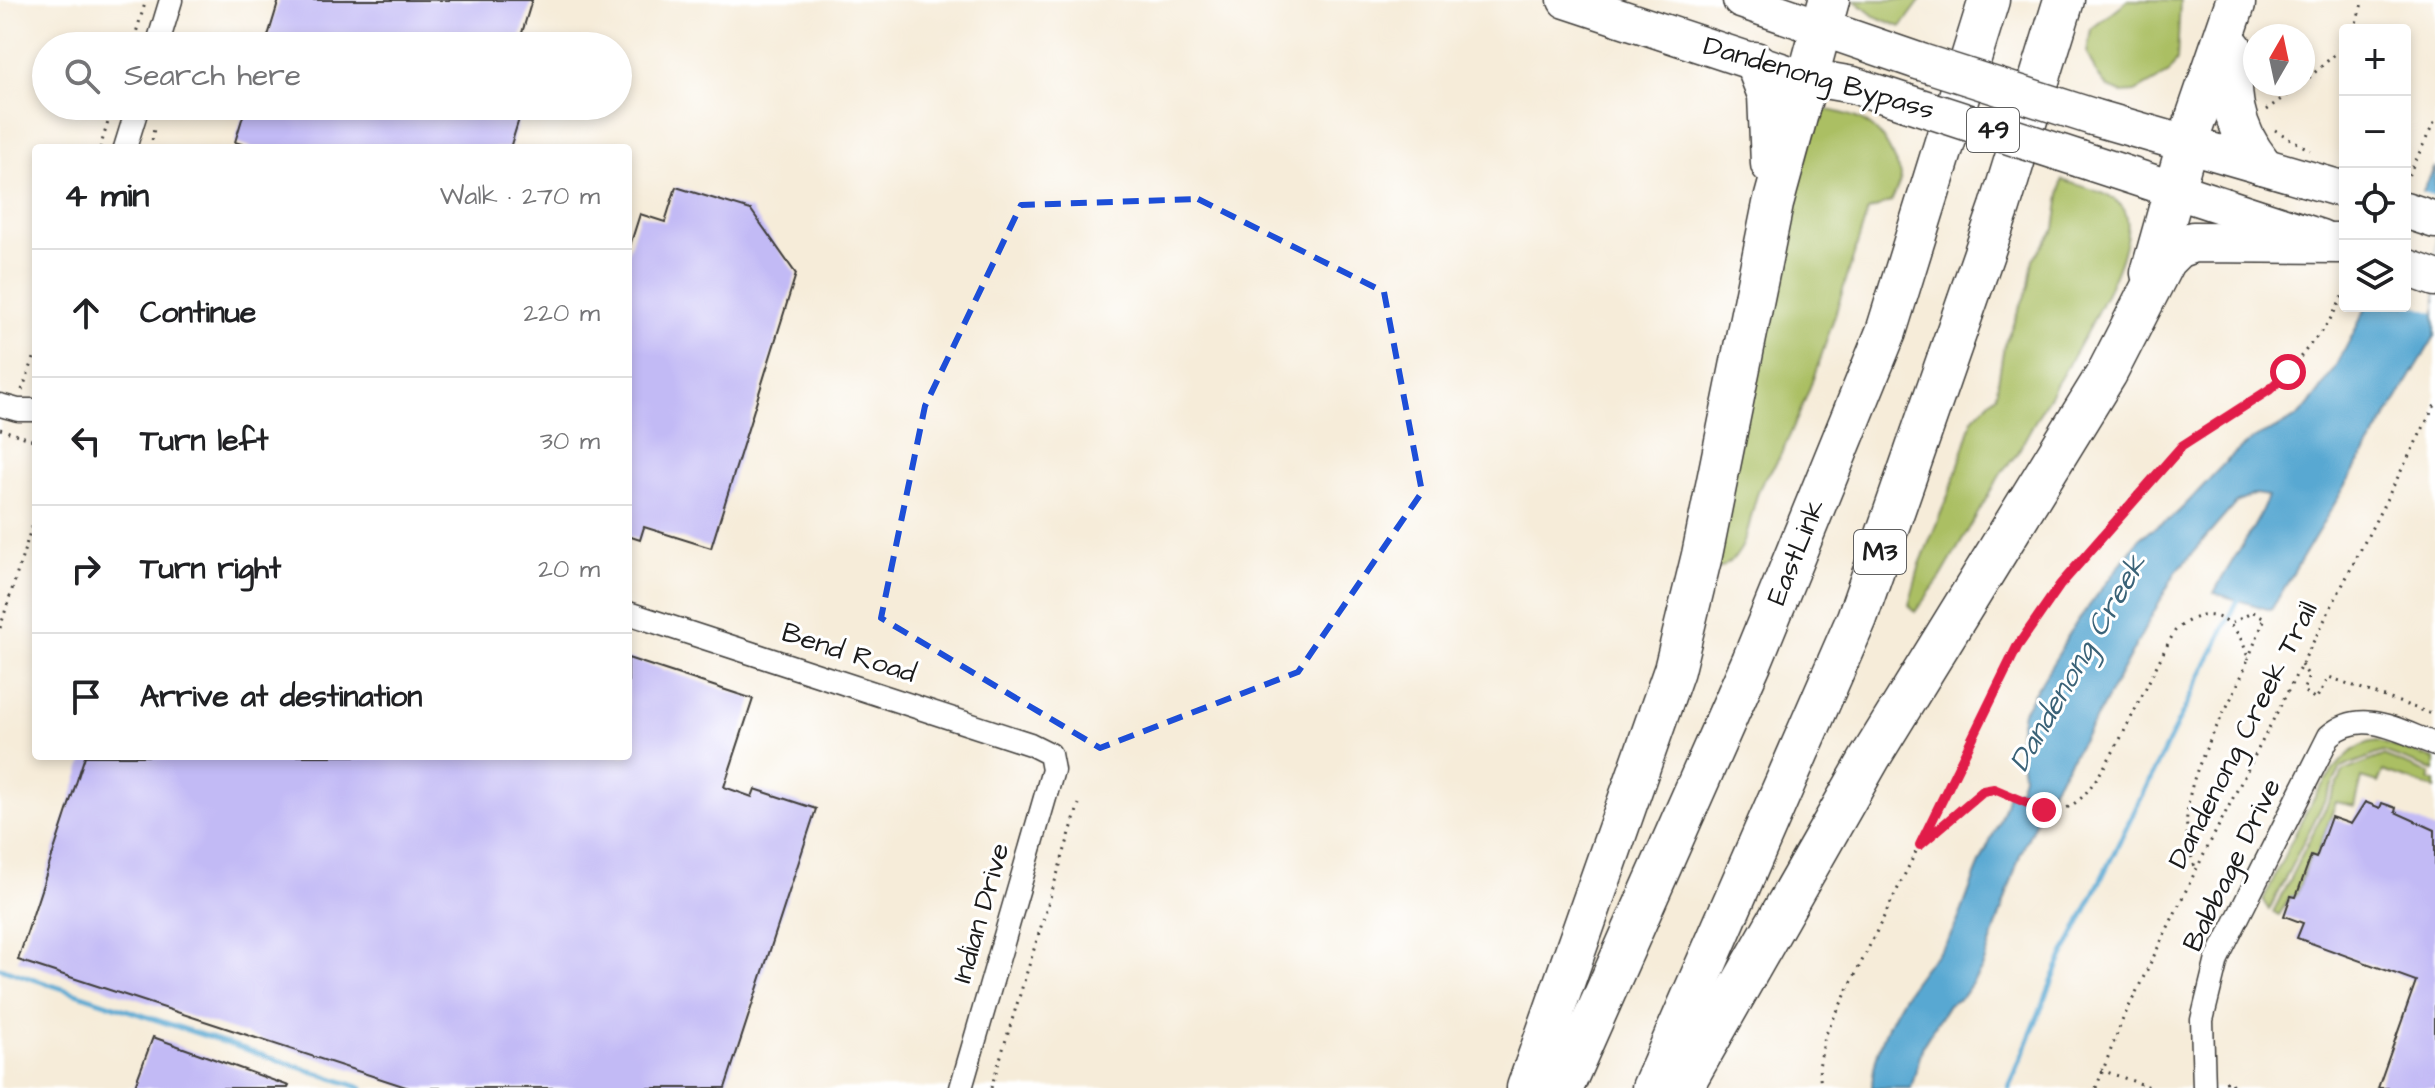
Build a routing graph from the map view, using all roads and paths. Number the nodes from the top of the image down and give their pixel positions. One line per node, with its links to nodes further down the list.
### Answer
1 (146, 0): 11 (path)
2 (171, 0): 12 (street)
3 (1566, 0): 14 (highway, Dandenong Bypass / 49)
4 (1741, 0): 9 (highway, Dandenong Bypass / 49)
5 (1989, 0): 60 (highway, EastLink)
6 (2064, 0): 61 (highway, M3)
7 (2363, 0): 10 (path)
8 (2235, 2): 24 (highway); 25 (highway)
9 (1825, 14): 16 (highway); 24 (highway, Dandenong Bypass / 49, bridge)
10 (2356, 24)
11 (136, 32)
12 (161, 32)
13 (2339, 50): 15 (path)
14 (1755, 62): 16 (highway, Dandenong Bypass / 49); 29 (highway)
15 (2315, 72)
16 (1808, 77): 28 (highway, Dandenong Bypass / 49, bridge); 29 (highway)
17 (2285, 96): 18 (path)
18 (2262, 113)
19 (109, 120): 22 (path)
20 (134, 120): 23 (street)
21 (2435, 121): 26 (path)
22 (101, 144)
23 (126, 144)
24 (2187, 144): 25 (highway, Dandenong Bypass / 49); 28 (highway)
25 (2261, 164): 27 (highway, Dandenong Bypass / 49)
26 (2411, 170)
27 (2339, 188)
28 (2174, 189): 32 (highway, Dandenong Bypass / 49); 37 (highway)
29 (1773, 204): 59 (highway)
30 (2411, 212): 31 (highway)
31 (2435, 220)
32 (2339, 244)
33 (2339, 245): 37 (highway)
34 (2411, 269): 35 (highway)
35 (2435, 278)
36 (2339, 304): 54 (path)
37 (2128, 333): 62 (highway)
38 (32, 366): 39 (path)
39 (0, 405): 41 (street)
40 (2435, 405): 49 (path, Dandenong Creek Trail)
41 (32, 410)
42 (0, 429): 43 (path)
43 (32, 440)
44 (32, 526): 47 (path)
45 (632, 614): 52 (street, Bend Road)
46 (2232, 623): 48 (path); 48 (path); 54 (path)
47 (0, 628)
48 (2248, 659): 55 (path)
49 (2300, 665): 50 (path); 55 (path, Dandenong Creek Trail)
50 (2435, 715)
51 (2435, 744): 66 (street, Babbage Drive)
52 (1050, 754): 57 (street, Indian Drive)
53 (1079, 804): 58 (path)
54 (1920, 845): 63 (path)
55 (2196, 870): 56 (path, Dandenong Creek Trail)
56 (2101, 1070): 64 (path, Dandenong Creek Trail); 65 (path)
57 (961, 1088)
58 (991, 1088)
59 (1527, 1088)
60 (1563, 1088)
61 (1652, 1088)
62 (1682, 1088)
63 (1821, 1088)
64 (2096, 1088)
65 (2153, 1088)
66 (2204, 1088)

